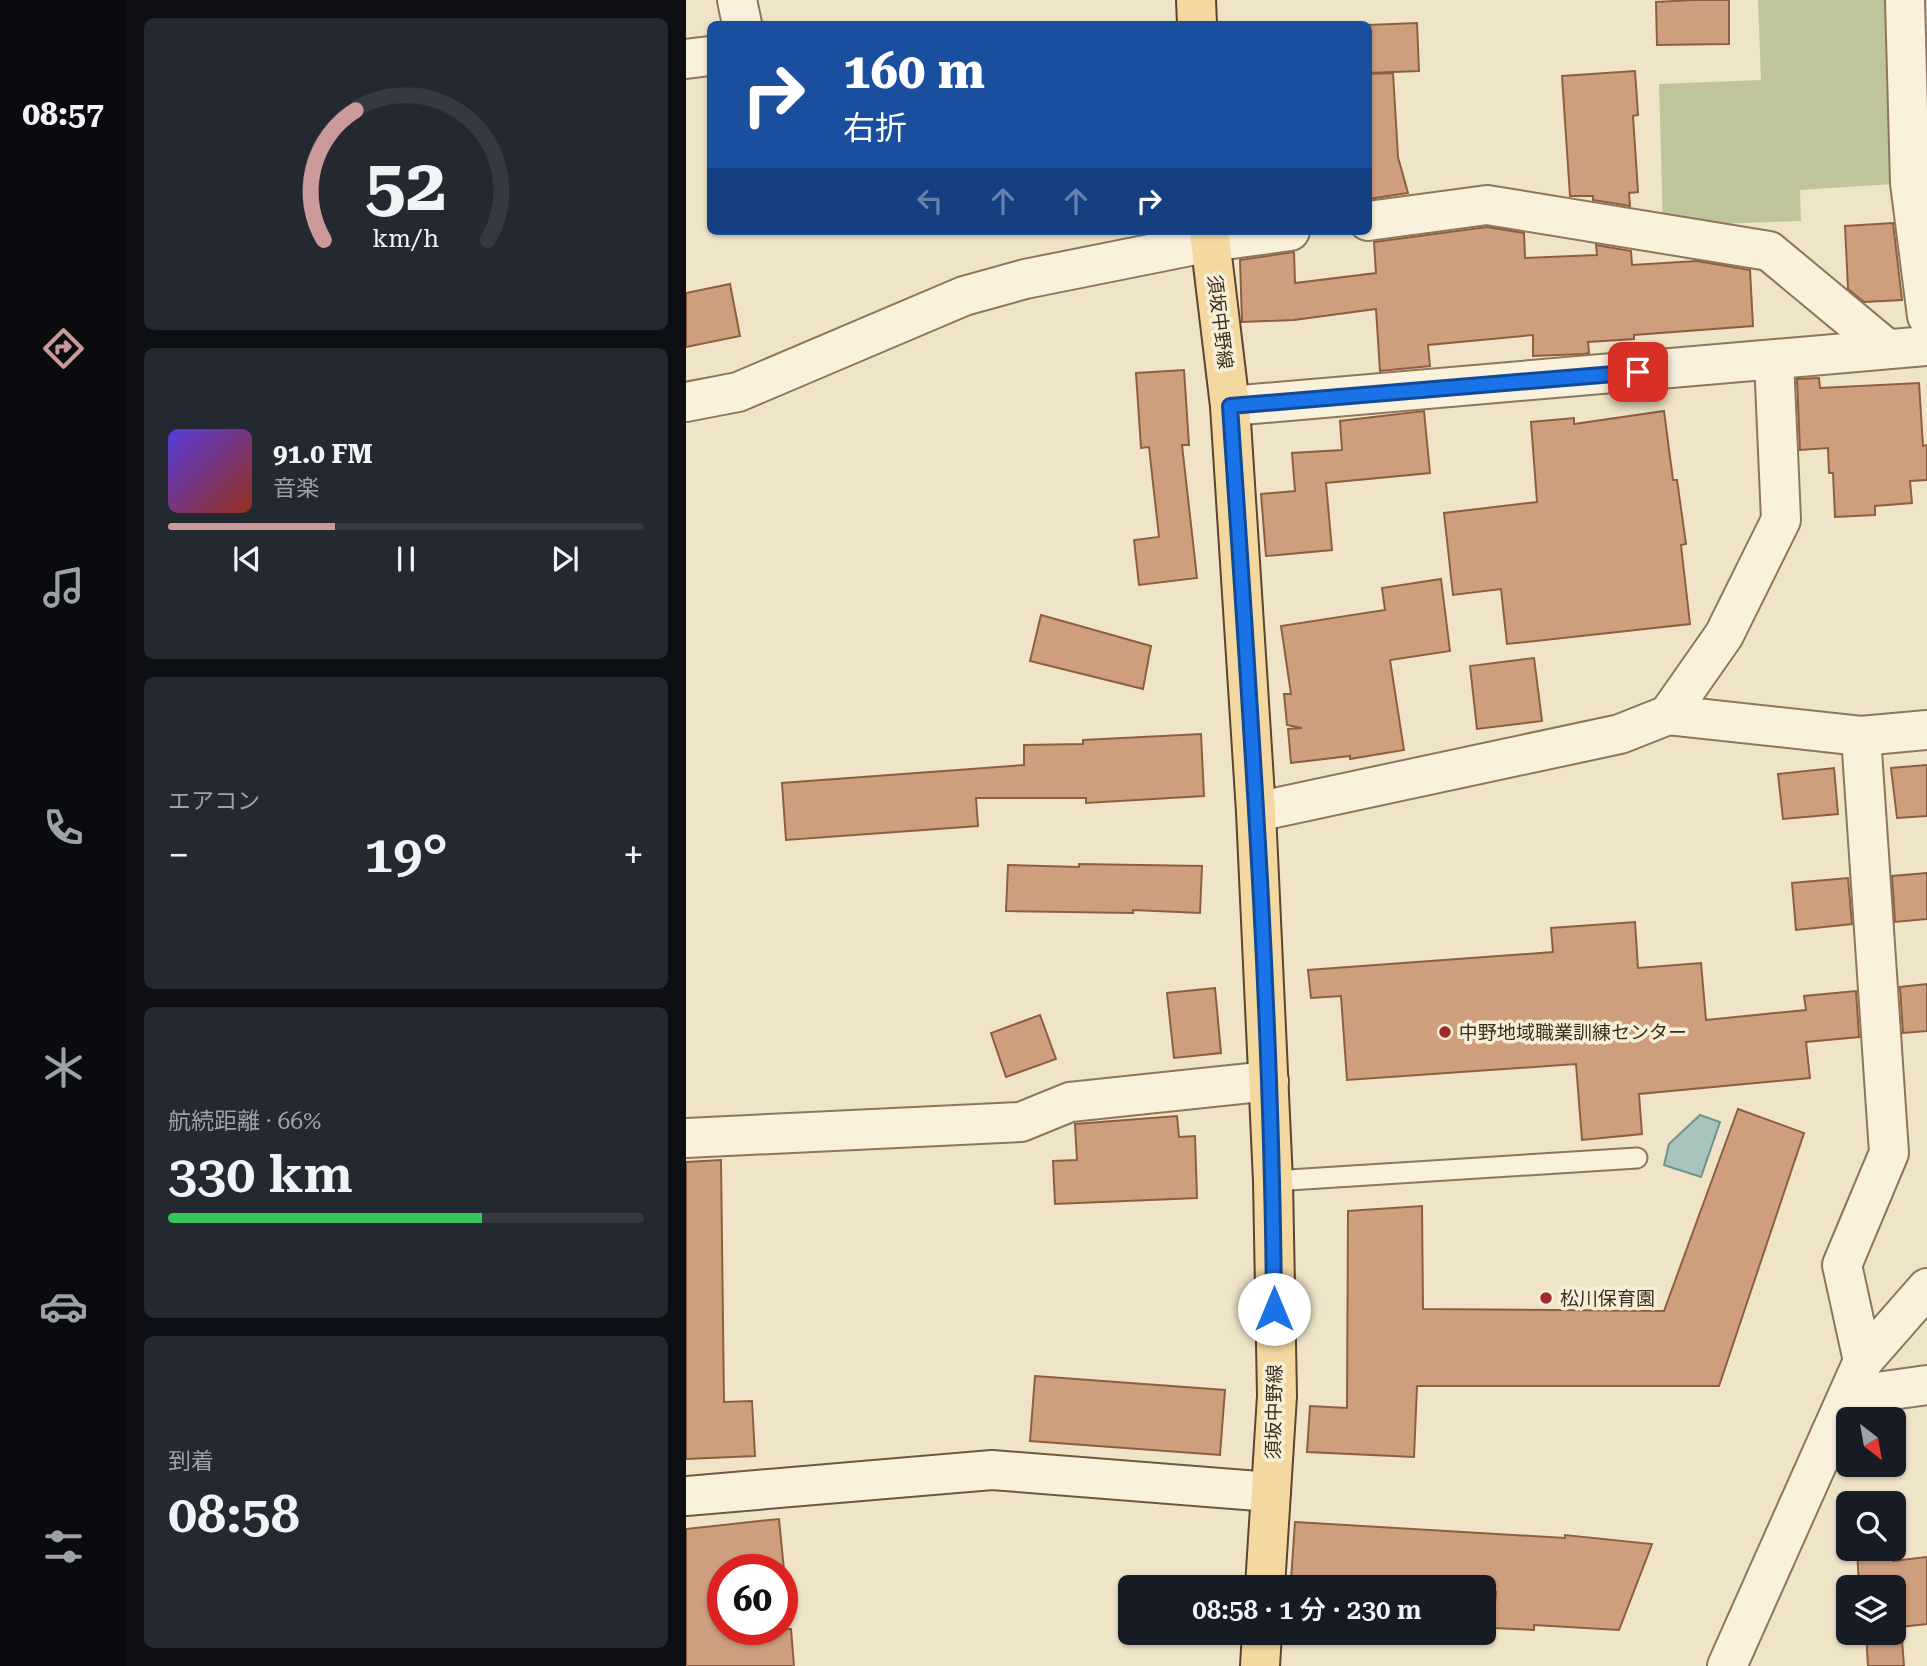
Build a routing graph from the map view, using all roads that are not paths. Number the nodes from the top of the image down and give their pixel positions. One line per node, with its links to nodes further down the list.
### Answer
1 (737, 0): 4 (street)
2 (1196, 0): 5 (main road)
3 (1905, 0): 11 (street)
4 (741, 21)
5 (1197, 21)
6 (707, 56): 7 (street)
7 (686, 59)
8 (1372, 220): 13 (street)
9 (1237, 235): 10 (street)
10 (1210, 237): 15 (street); 16 (main road, 須坂中野線)
11 (1927, 316)
12 (1927, 346): 13 (street)
13 (1887, 349): 14 (street)
14 (1773, 360): 16 (street); 17 (street)
15 (686, 402)
16 (1230, 406): 20 (main road, 須坂中野線)
17 (1668, 715): 19 (street); 20 (street)
18 (1927, 730): 19 (street)
19 (1861, 736): 26 (street)
20 (1256, 812): 21 (main road, 須坂中野線)
21 (1269, 1082): 22 (street); 24 (main road, 須坂中野線)
22 (686, 1138)
23 (1637, 1158): 24 (lane)
24 (1273, 1181): 29 (main road, 須坂中野線)
25 (1927, 1288): 26 (street)
26 (1863, 1361): 28 (street)
27 (1927, 1385): 28 (street)
28 (1848, 1396): 34 (street)
29 (1271, 1492): 30 (street); 31 (main road, 須坂中野線)
30 (686, 1496)
31 (1266, 1575)
32 (1261, 1645): 33 (main road)
33 (1260, 1666)
34 (1727, 1666)

